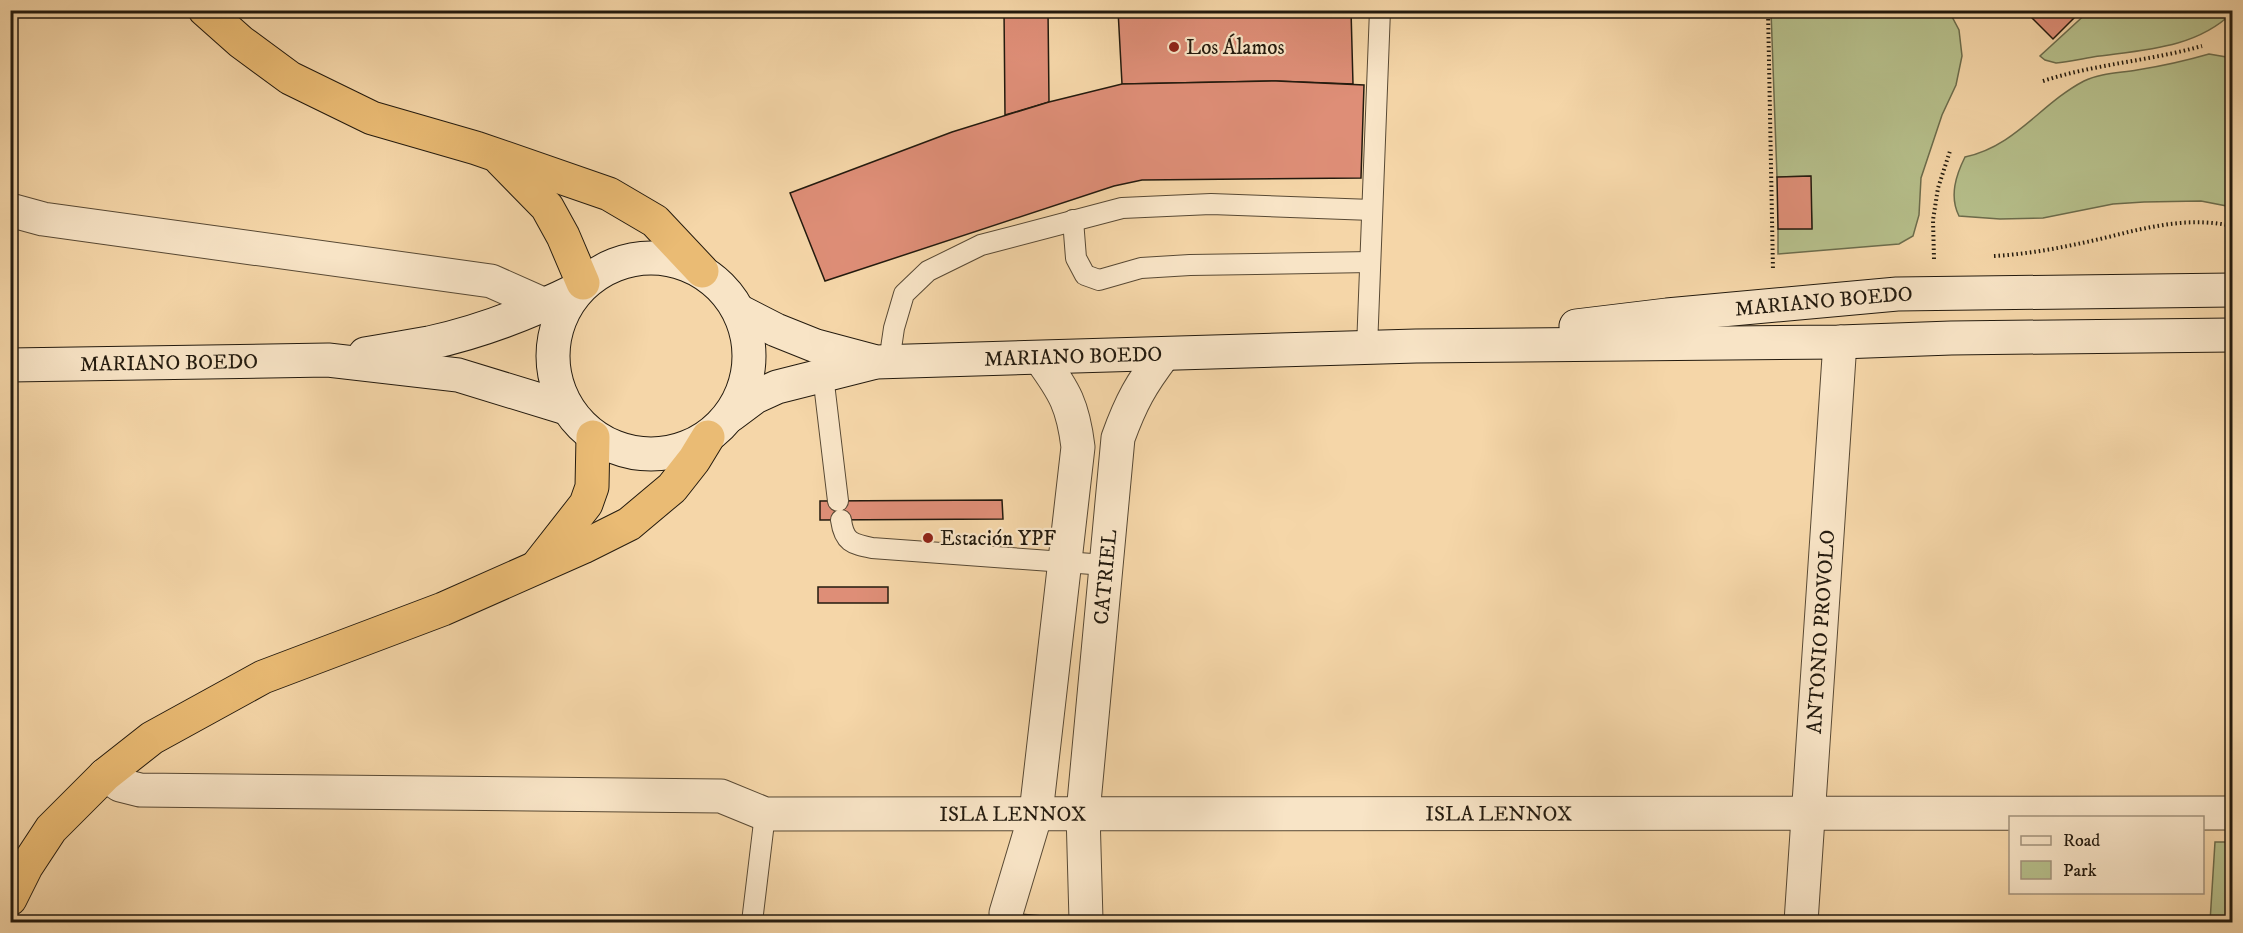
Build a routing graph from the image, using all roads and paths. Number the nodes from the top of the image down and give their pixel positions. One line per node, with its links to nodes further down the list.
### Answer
1 (205, 10): 7 (highway)
2 (1380, 10): 9 (lane)
3 (1768, 10): 21 (path)
4 (2202, 46): 5 (path)
5 (2043, 81)
6 (1950, 151): 15 (path)
7 (495, 154): 17 (highway); 18 (highway)
8 (10, 210): 20 (street)
9 (1372, 210): 10 (lane); 16 (lane)
10 (1073, 220): 16 (lane); 30 (lane)
11 (2232, 226): 12 (path)
12 (1989, 256)
13 (1945, 259): 15 (path)
14 (1924, 260): 15 (path)
15 (1934, 260)
16 (1370, 262): 26 (lane)
17 (702, 271): 18 (street, MARIANO BOEDO); 22 (street, MARIANO BOEDO)
18 (579, 287): 20 (street, MARIANO BOEDO); 33 (street, MARIANO BOEDO)
19 (2232, 290): 21 (street, MARIANO BOEDO)
20 (545, 305): 29 (street, MARIANO BOEDO)
21 (1772, 305): 25 (street, MARIANO BOEDO)
22 (740, 311): 30 (street, MARIANO BOEDO); 34 (street, MARIANO BOEDO)
23 (2232, 335): 24 (street, MARIANO BOEDO)
24 (1839, 342): 25 (street, MARIANO BOEDO); 42 (street, ANTONIO PROVOLO)
25 (1416, 346): 26 (street, MARIANO BOEDO)
26 (1367, 348): 27 (street, MARIANO BOEDO)
27 (1164, 354): 28 (street, MARIANO BOEDO); 37 (street, CATRIEL)
28 (1041, 359): 30 (street, MARIANO BOEDO); 36 (street, CATRIEL)
29 (328, 360): 31 (street, MARIANO BOEDO); 33 (street, MARIANO BOEDO)
30 (883, 362): 32 (street)
31 (10, 365)
32 (823, 375): 34 (street); 36 (lane)
33 (566, 408): 35 (street, MARIANO BOEDO)
34 (719, 426): 35 (street, MARIANO BOEDO); 38 (highway)
35 (593, 437): 38 (highway)
36 (1067, 561): 37 (lane); 40 (street, CATRIEL)
37 (1106, 565): 41 (street, CATRIEL)
38 (538, 566): 39 (highway)
39 (105, 775): 44 (street); 45 (highway)
40 (1036, 813): 41 (street, ISLA LENNOX); 44 (street, ISLA LENNOX); 46 (street, CATRIEL)
41 (1083, 813): 42 (street, ISLA LENNOX); 47 (street, CATRIEL)
42 (1808, 813): 43 (street, ISLA LENNOX); 49 (street, ANTONIO PROVOLO)
43 (2232, 813)
44 (765, 814): 48 (lane)
45 (10, 898)
46 (1006, 913)
47 (1086, 920)
48 (752, 922)
49 (1801, 922)

